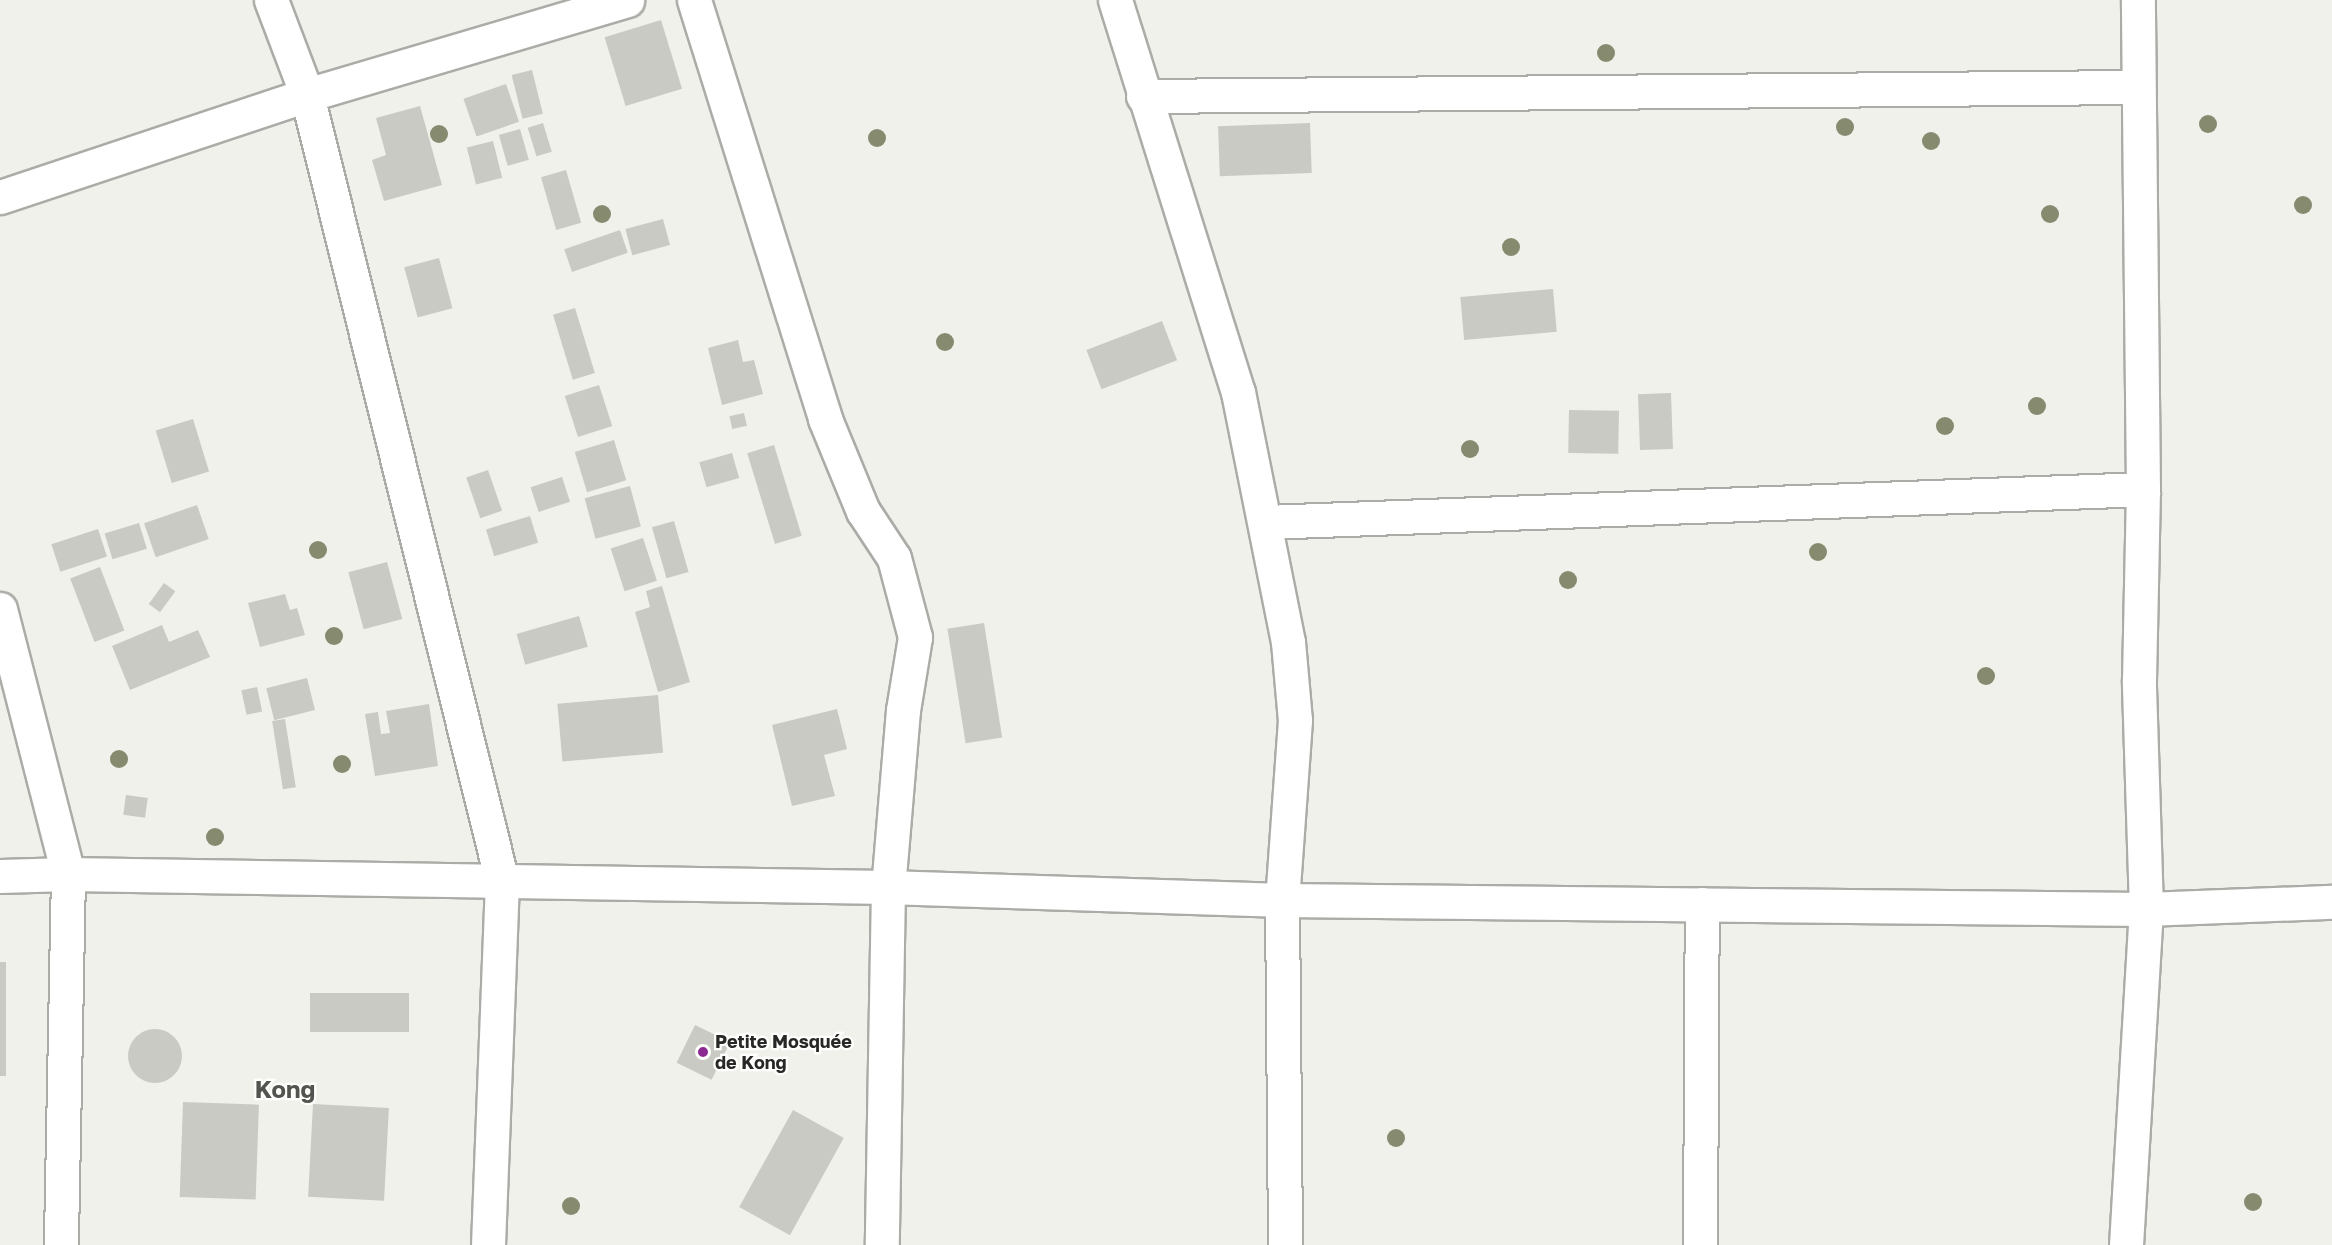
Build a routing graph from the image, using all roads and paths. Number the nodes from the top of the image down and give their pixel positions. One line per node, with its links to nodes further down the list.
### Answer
1 (271, 0): 7 (street)
2 (627, 0): 7 (street)
3 (694, 0): 16 (street)
4 (1114, 0): 8 (street)
5 (2138, 0): 6 (street)
6 (2138, 87): 8 (street); 10 (street)
7 (307, 94): 9 (street); 15 (street)
8 (1143, 96): 11 (street)
9 (0, 197)
10 (2143, 489): 11 (street); 20 (street)
11 (1266, 522): 17 (street)
12 (0, 609): 13 (street)
13 (68, 874): 14 (street); 15 (street); 21 (street)
14 (0, 876)
15 (502, 881): 16 (street); 22 (street)
16 (888, 887): 17 (street); 23 (street)
17 (1282, 900): 19 (street); 24 (street)
18 (2332, 902): 20 (street)
19 (1701, 904): 20 (street); 25 (street)
20 (2146, 909): 26 (street)
21 (61, 1245)
22 (488, 1245)
23 (882, 1245)
24 (1285, 1245)
25 (1700, 1245)
26 (2126, 1245)

